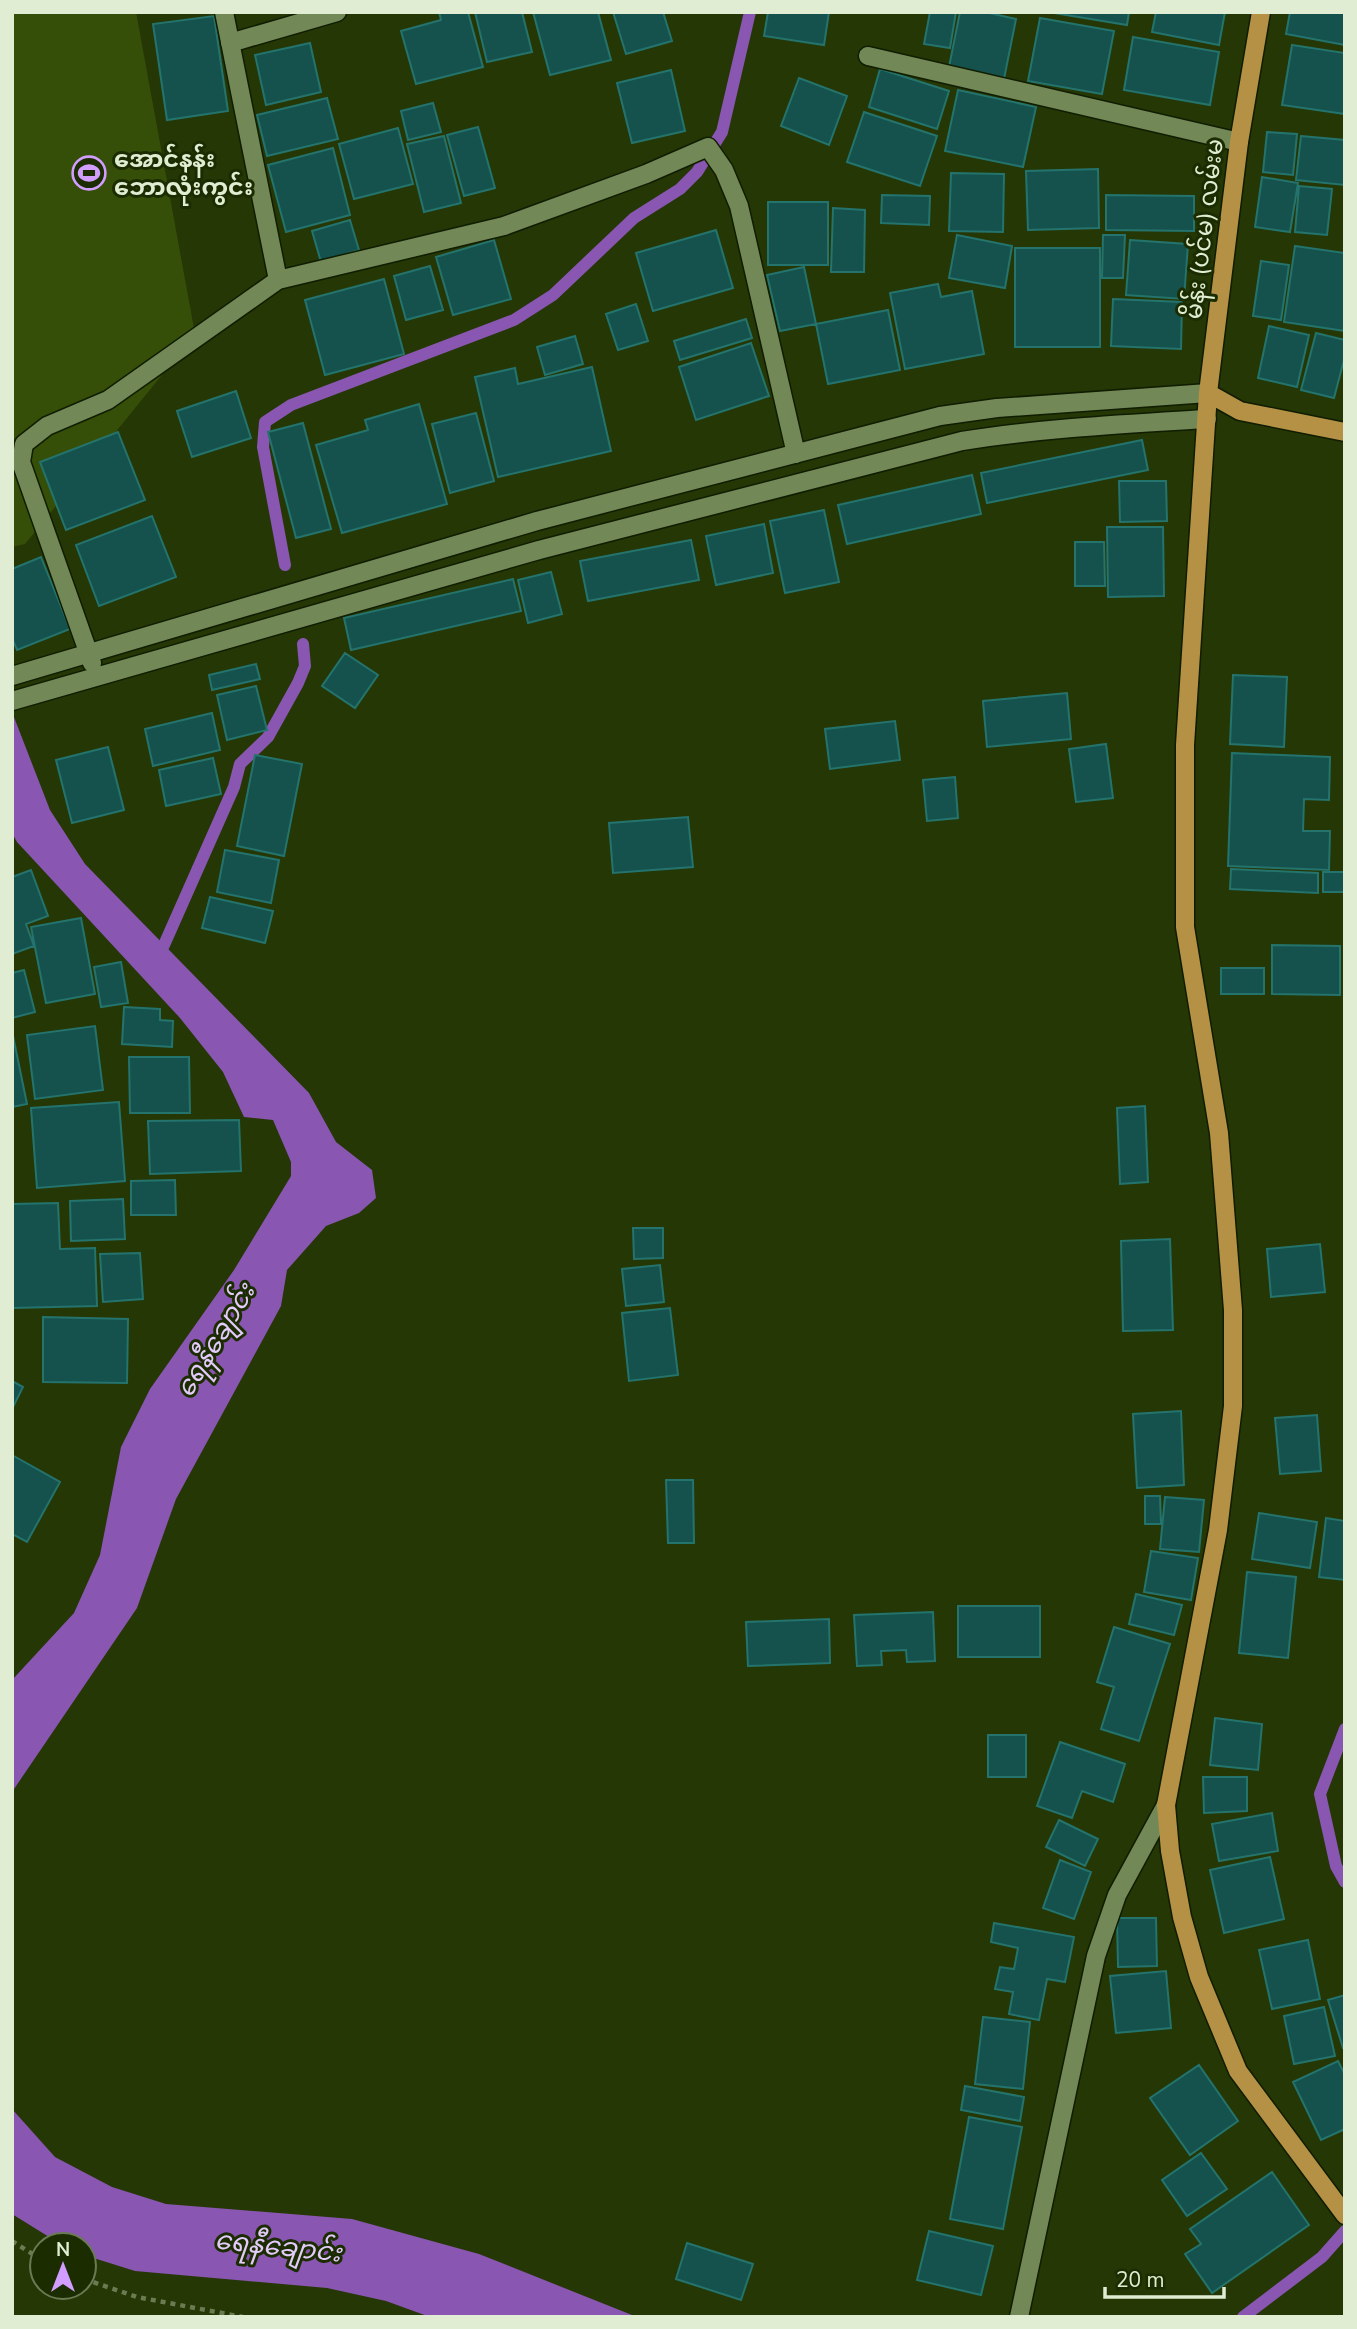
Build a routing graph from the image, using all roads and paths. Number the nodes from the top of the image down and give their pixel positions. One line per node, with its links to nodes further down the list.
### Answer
1 (225, 12): 4 (street)
2 (337, 12): 4 (street)
3 (1261, 12): 6 (main road, မိန်း (ပင်မ) လမ်းမ)
4 (230, 43): 7 (street)
5 (868, 56): 6 (street)
6 (1239, 142): 8 (main road, မိန်း (ပင်မ) လမ်းမ)
7 (278, 280): 12 (street); 13 (street)
8 (1208, 393): 9 (main road); 10 (main road, မိန်း (ပင်မ) လမ်းမ); 12 (street)
9 (1240, 411): 10 (main road); 11 (main road)
10 (1207, 419): 15 (street); 17 (main road, မိန်း (ပင်မ) လမ်းမ)
11 (1345, 432)
12 (796, 454): 13 (street)
13 (89, 654): 14 (street); 15 (street)
14 (17, 675)
15 (98, 677): 16 (street)
16 (12, 701)
17 (1166, 1805): 18 (main road, မိန်း (ပင်မ) လမ်းမ); 23 (street)
18 (1345, 2215)
19 (12, 2241): 20 (path)
20 (28, 2251)
21 (98, 2284): 22 (path)
22 (243, 2317)
23 (1019, 2317)

